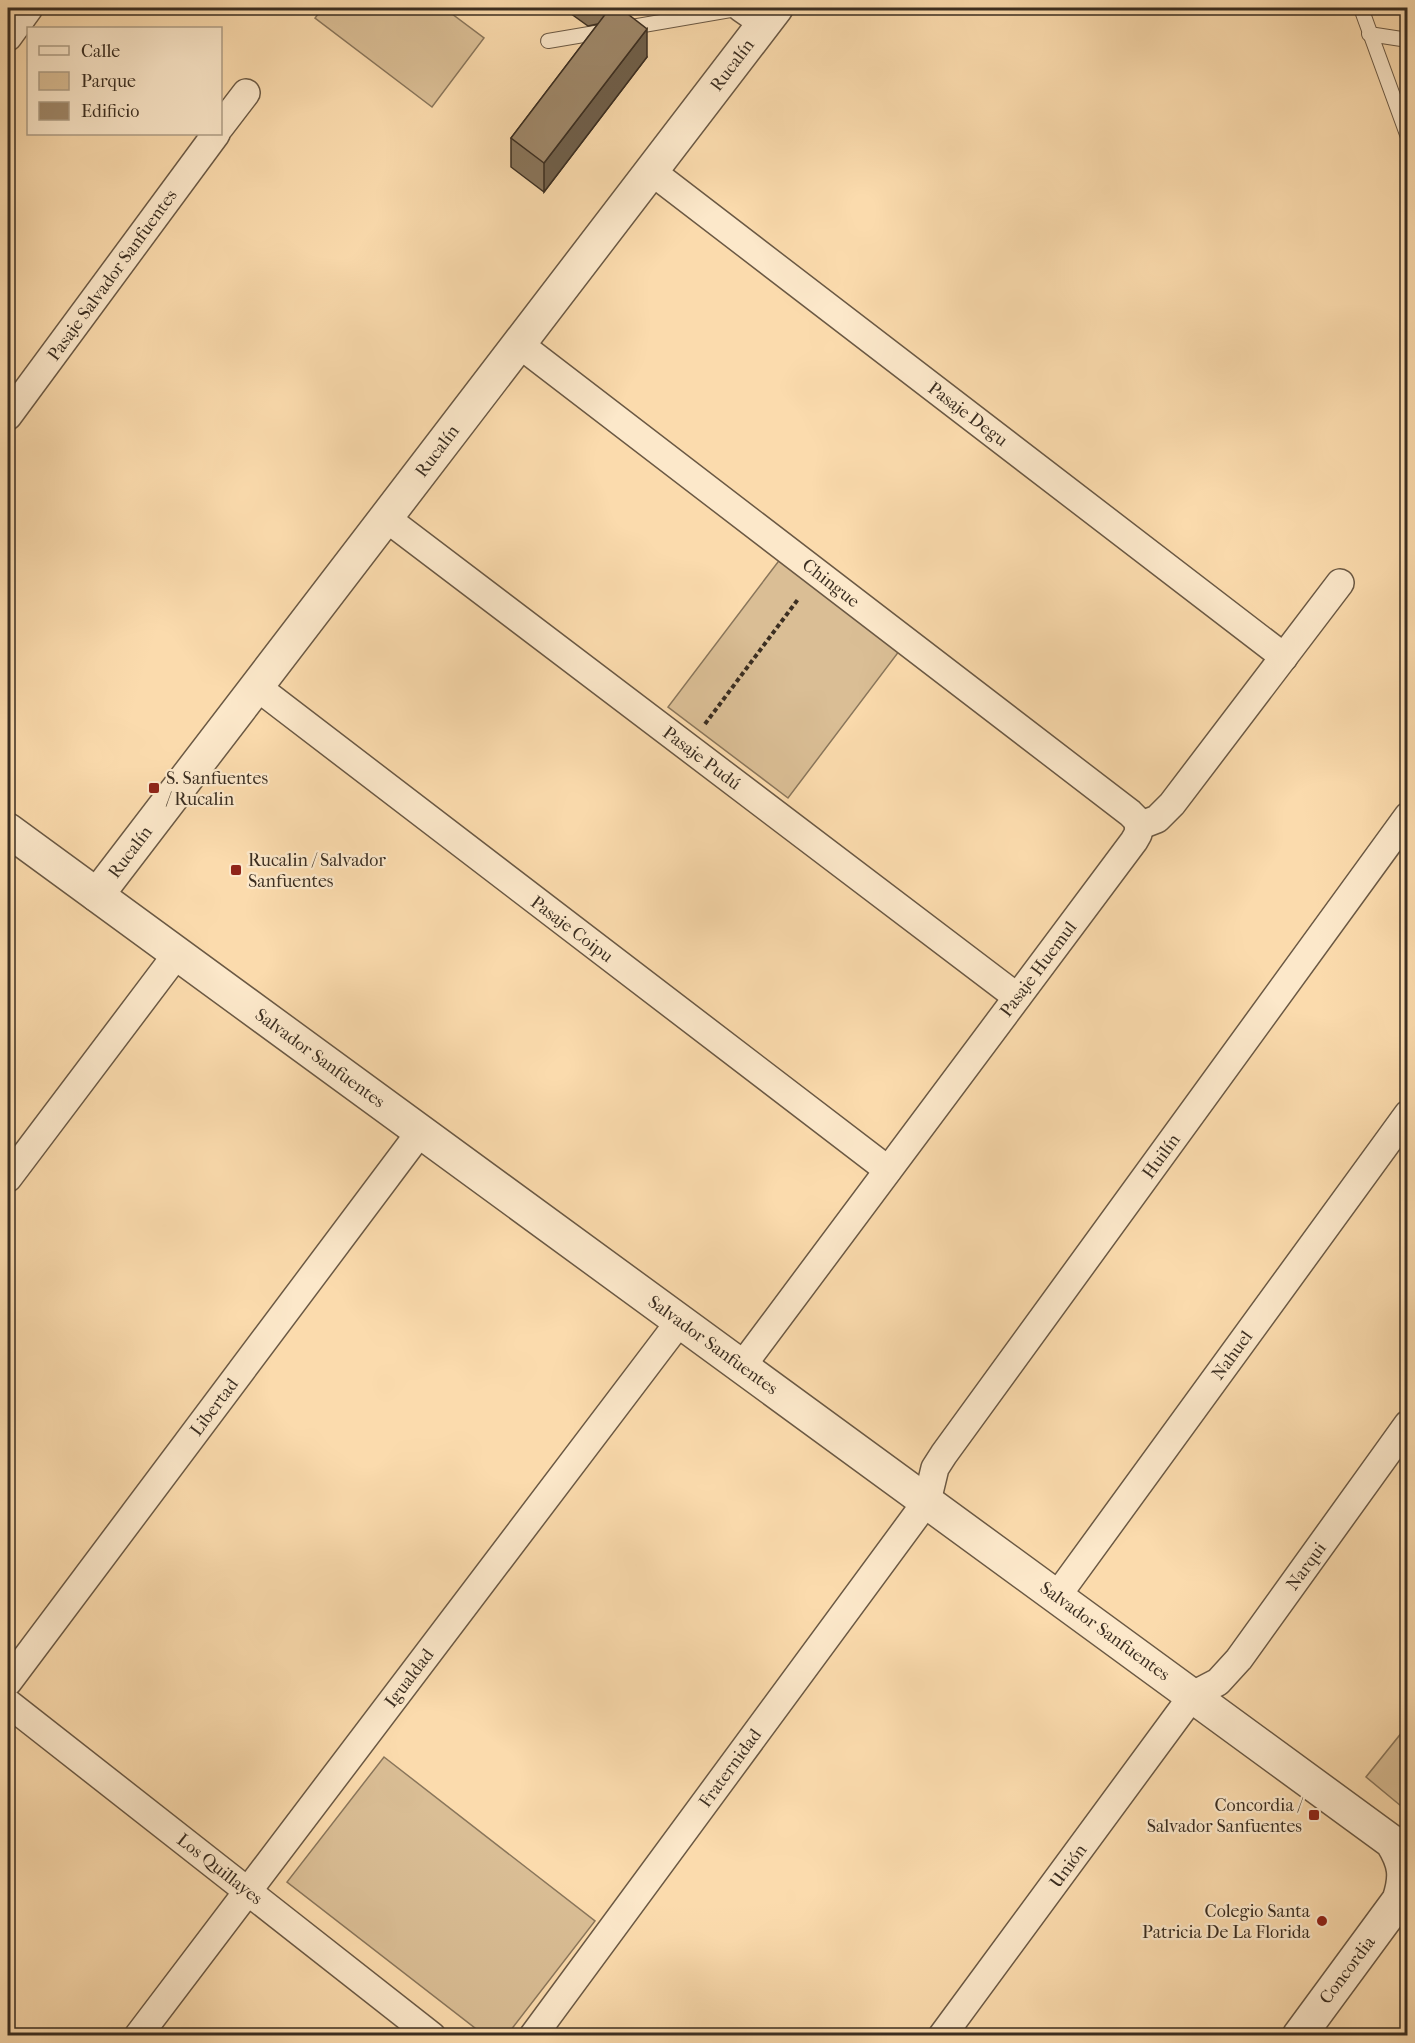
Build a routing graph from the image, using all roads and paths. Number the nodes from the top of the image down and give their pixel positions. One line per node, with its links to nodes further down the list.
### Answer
1 (29, 8): 5 (street)
2 (1361, 8): 4 (lane)
3 (753, 11): 6 (lane); 12 (street, Rucalín)
4 (1369, 34): 7 (lane); 11 (lane)
5 (8, 38)
6 (548, 40)
7 (1407, 40)
8 (246, 93): 9 (street)
9 (222, 124)
10 (215, 135): 14 (street, Pasaje Salvador Sanfuentes)
11 (1407, 137)
12 (651, 171): 13 (street, Rucalín); 18 (street, Pasaje Degu)
13 (519, 344): 15 (street, Rucalín); 16 (street, Chingue)
14 (8, 416)
15 (386, 518): 19 (street, Rucalín); 20 (street, Pasaje Pudú)
16 (818, 573): 20 (path); 22 (street, Chingue)
17 (1340, 583): 18 (street)
18 (1284, 657): 22 (street)
19 (257, 687): 24 (street, Rucalín); 29 (street, Pasaje Coipu)
20 (688, 747): 26 (street, Pasaje Pudú)
21 (1407, 816): 34 (street, Huilín)
22 (1139, 826): 26 (street, Pasaje Huemul)
23 (8, 830): 24 (street, Salvador Sanfuentes)
24 (97, 895): 25 (street, Salvador Sanfuentes)
25 (177, 954): 28 (street, Salvador Sanfuentes); 30 (street)
26 (1017, 997): 29 (street, Pasaje Huemul)
27 (1407, 1114): 35 (street, Nahuel)
28 (421, 1131): 31 (street, Salvador Sanfuentes); 36 (street, Libertad)
29 (888, 1170): 32 (street, Pasaje Huemul)
30 (8, 1178)
31 (680, 1321): 32 (street, Salvador Sanfuentes); 40 (street, Igualdad)
32 (742, 1366): 34 (street, Salvador Sanfuentes)
33 (1407, 1424): 37 (street, Narqui)
34 (927, 1501): 35 (street, Salvador Sanfuentes); 43 (street, Fraternidad)
35 (1057, 1596): 37 (street, Salvador Sanfuentes)
36 (8, 1682)
37 (1193, 1695): 39 (street, Salvador Sanfuentes); 44 (street, Unión)
38 (8, 1703): 40 (street, Los Quillayes)
39 (1406, 1870): 45 (street, Concordia)
40 (248, 1891): 41 (street, Igualdad); 42 (street, Los Quillayes)
41 (138, 2036)
42 (432, 2036)
43 (533, 2036)
44 (942, 2036)
45 (1299, 2036)

